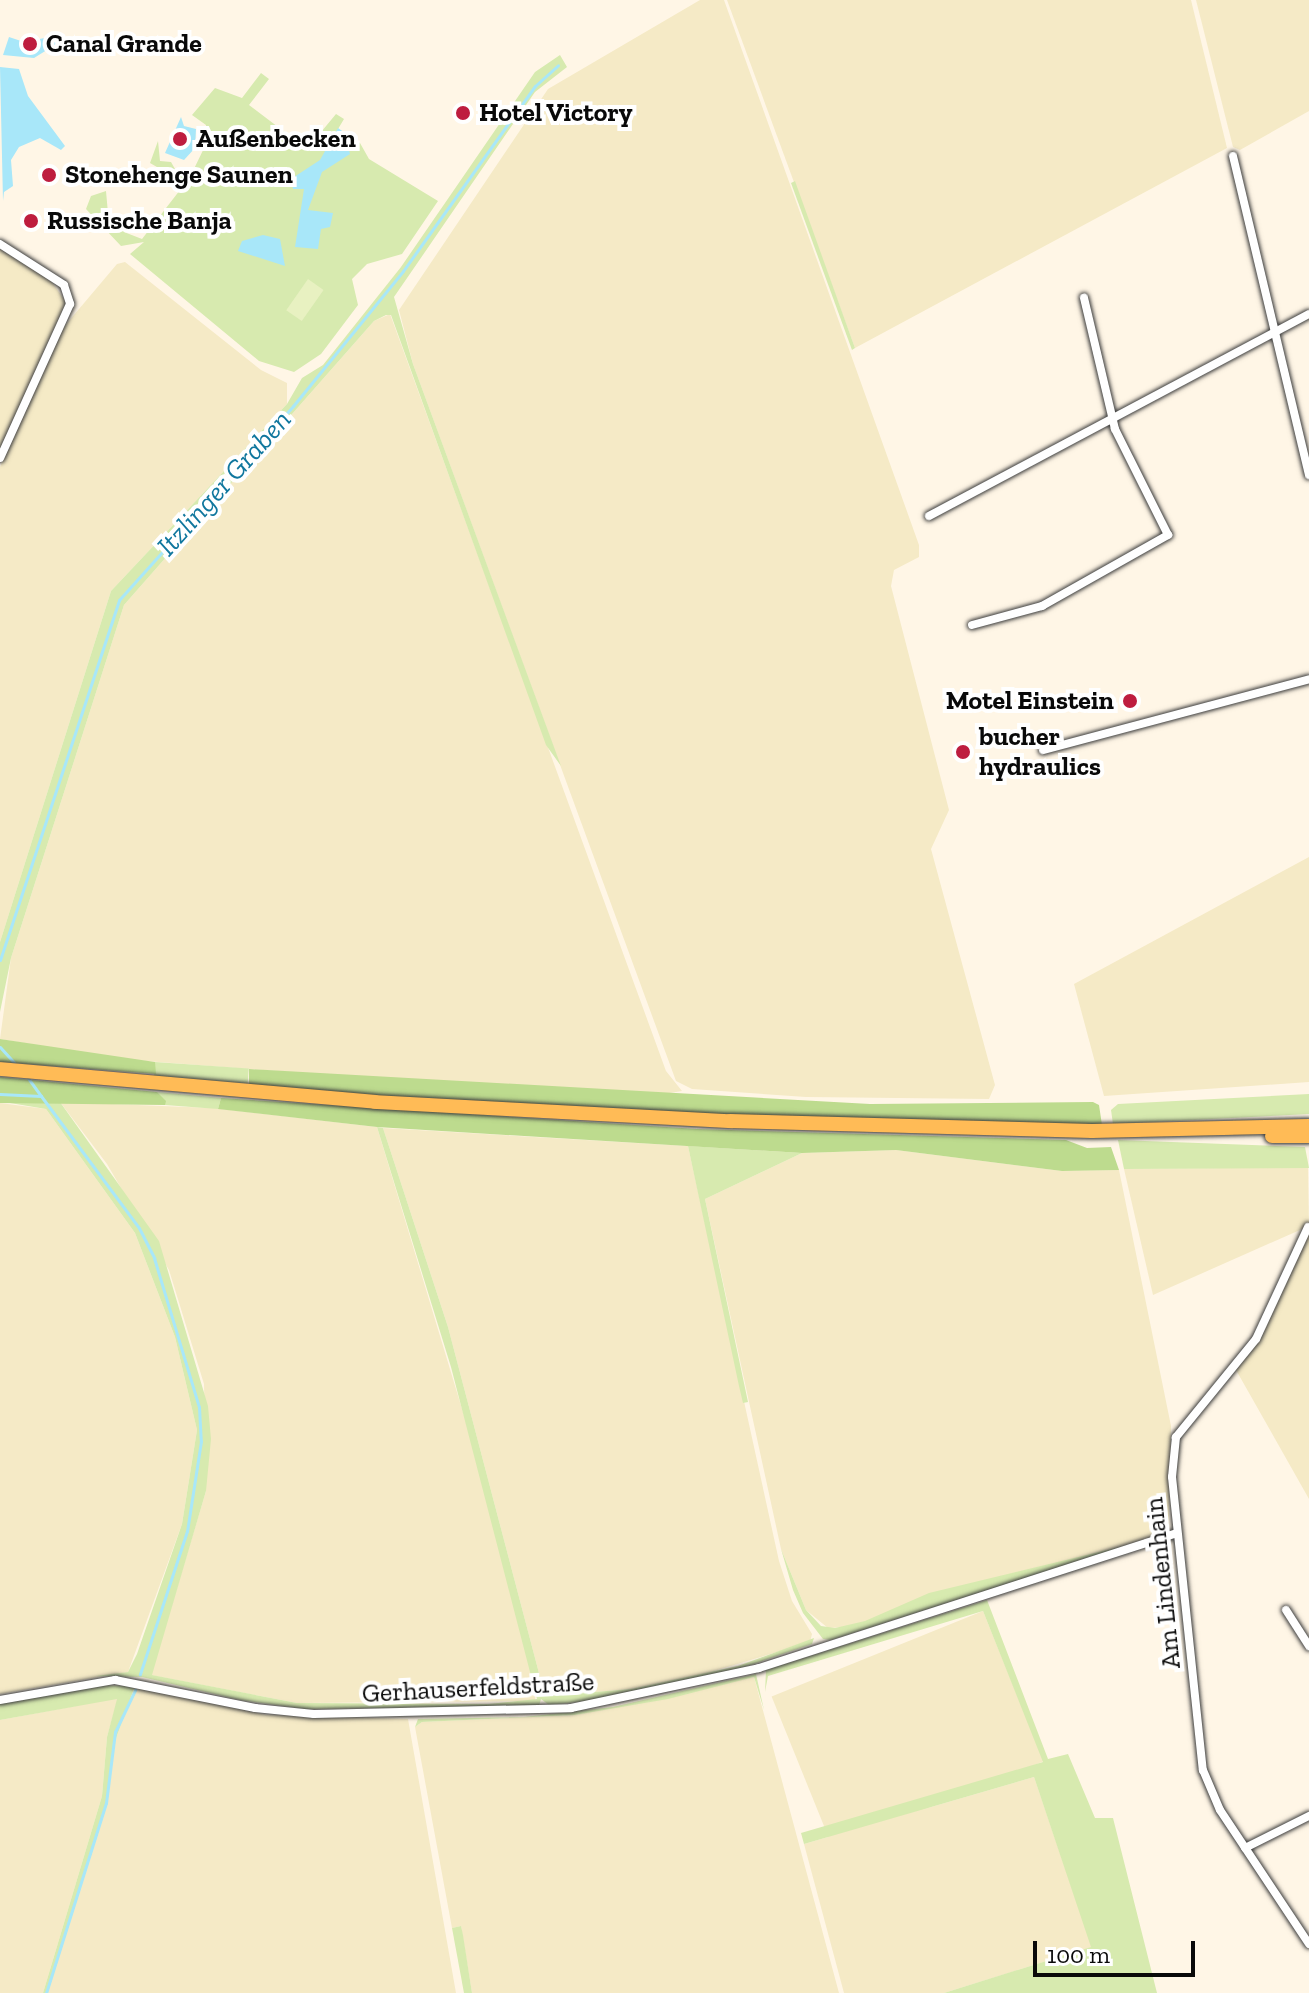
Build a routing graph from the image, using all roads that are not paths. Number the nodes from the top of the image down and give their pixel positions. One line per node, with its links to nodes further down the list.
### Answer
1 (1233, 156): 5 (street)
2 (0, 244): 7 (street)
3 (1084, 298): 6 (street)
4 (1309, 314): 5 (street)
5 (1273, 333): 6 (street); 8 (street)
6 (1112, 416): 9 (street); 10 (street)
7 (0, 458)
8 (1309, 475)
9 (929, 516)
10 (972, 625)
11 (1309, 679): 12 (street)
12 (1043, 750)
13 (2, 1069): 15 (main road)
14 (1309, 1126): 15 (main road)
15 (1171, 1131): 16 (main road)
16 (1309, 1136)
17 (1308, 1227): 18 (street, Am Lindenhain)
18 (1177, 1533): 21 (street, Gerhauserfeldstraße); 23 (street, Am Lindenhain)
19 (1286, 1610): 20 (street)
20 (1309, 1646)
21 (0, 1700)
22 (1309, 1816): 23 (street)
23 (1245, 1848): 24 (street, Am Lindenhain)
24 (1309, 1944)

